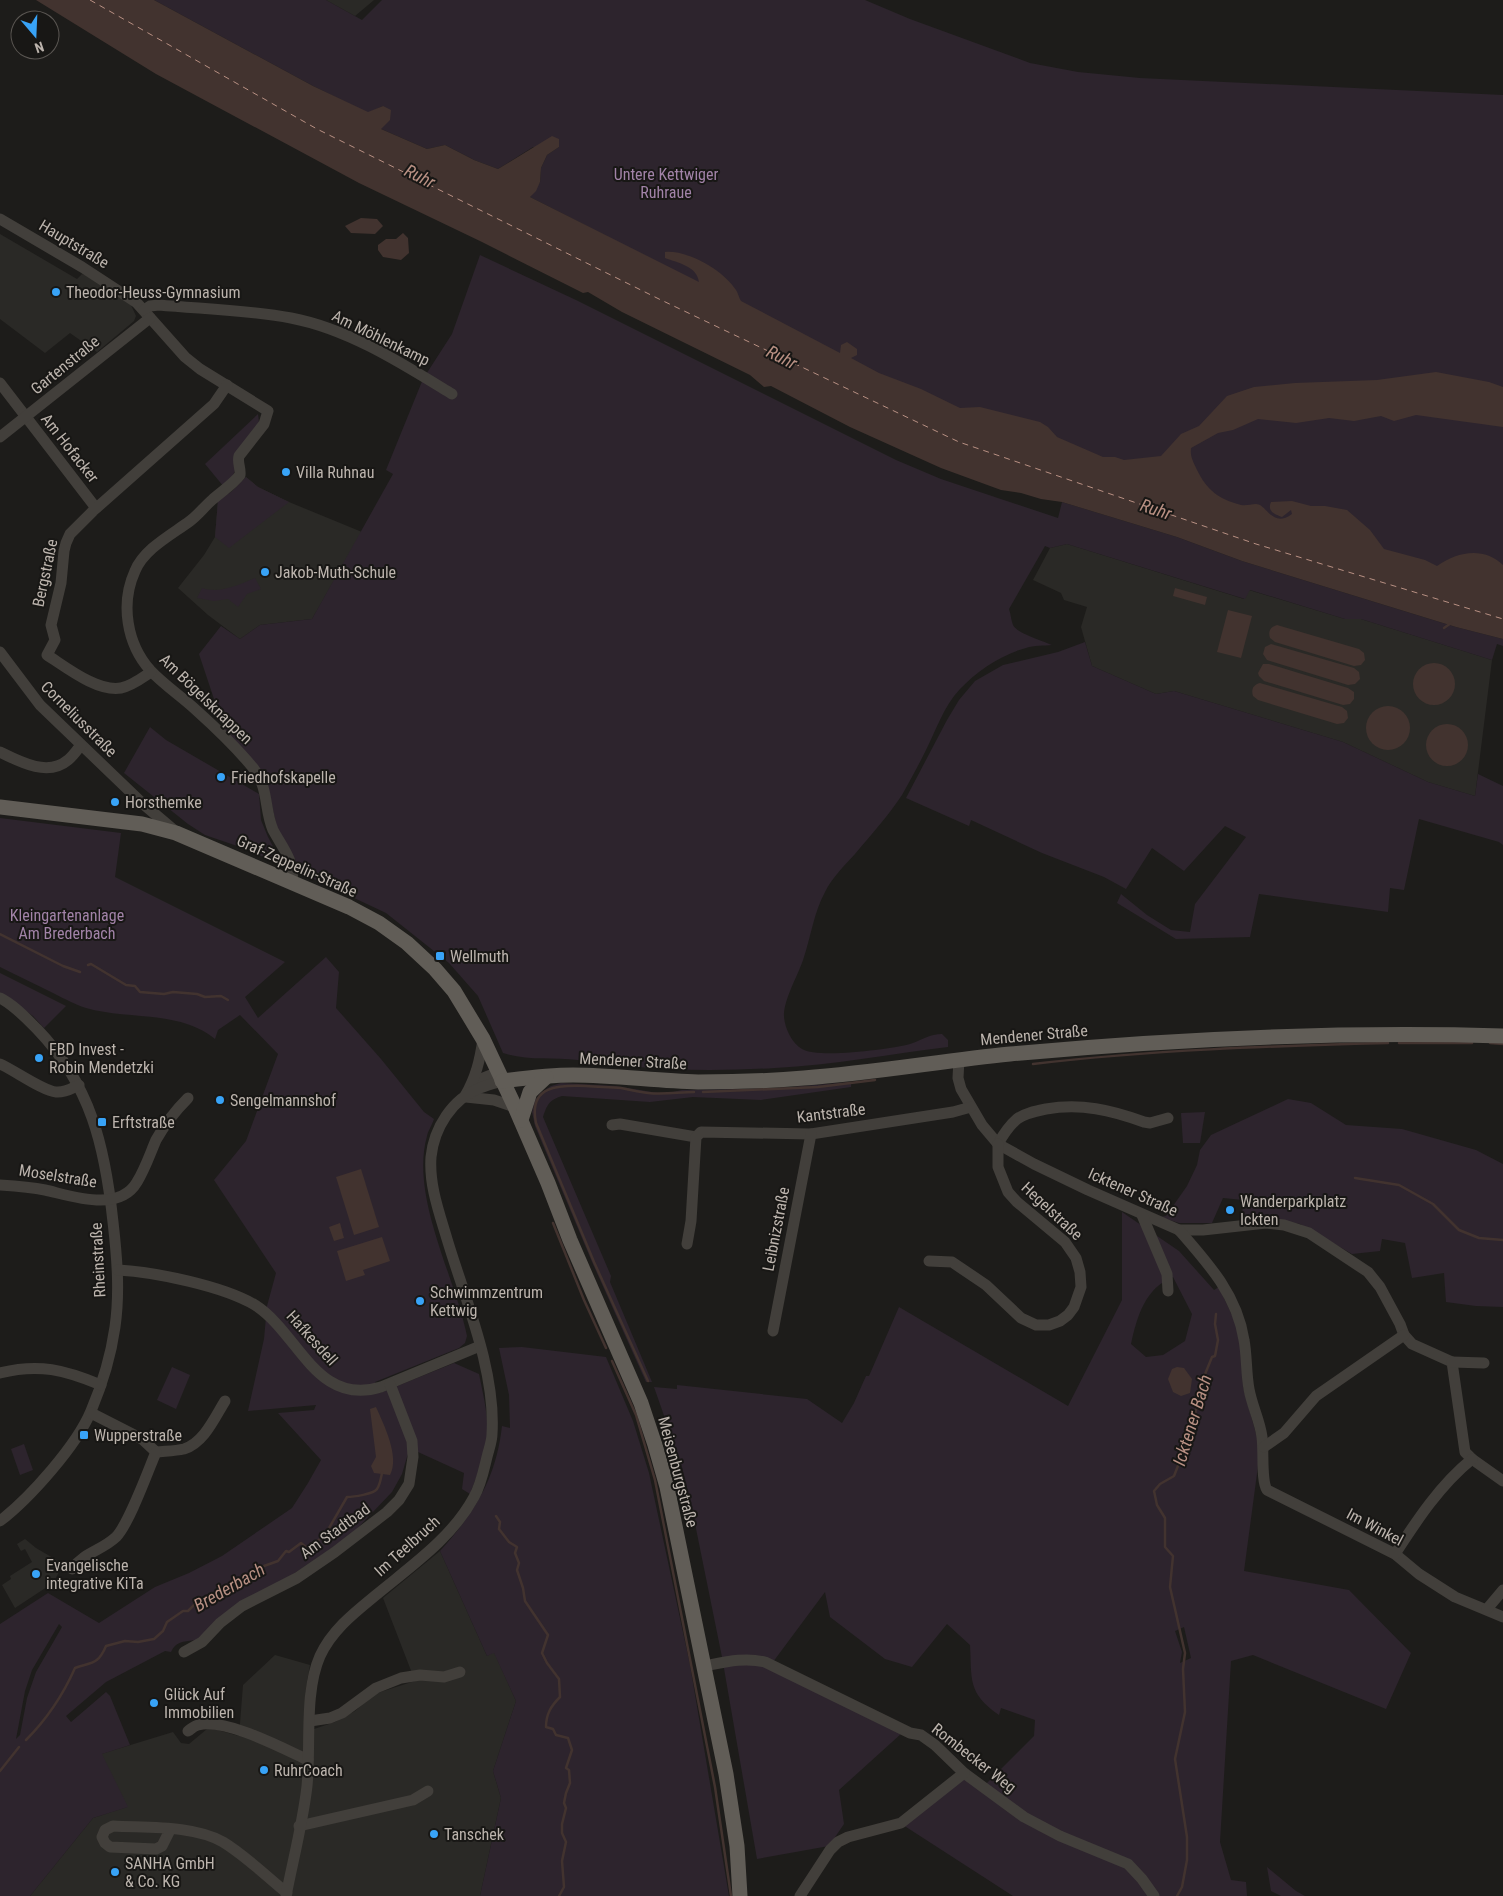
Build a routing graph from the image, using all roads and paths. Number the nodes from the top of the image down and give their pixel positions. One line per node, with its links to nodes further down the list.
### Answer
1 (0, 220): 2 (street, Hauptstraße)
2 (147, 314): 4 (street, Hauptstraße); 5 (street, Am Möhlenkamp); 7 (street, Gartenstraße)
3 (0, 383): 7 (street, Am Hofacker)
4 (227, 385): 6 (street, Hauptstraße); 9 (street, Bergstraße)
5 (452, 394)
6 (268, 411): 11 (street, Am Bögelsknappen)
7 (25, 417): 8 (street, Gartenstraße); 9 (street, Am Hofacker)
8 (0, 437)
9 (96, 508): 11 (street, Bergstraße)
10 (0, 652): 12 (street, Corneliusstraße)
11 (151, 672): 18 (street, Am Bögelsknappen)
12 (81, 745): 13 (street); 14 (street, Corneliusstraße)
13 (0, 752)
14 (142, 803): 16 (street); 17 (street, Corneliusstraße)
15 (0, 807): 16 (main road, Graf-Zeppelin-Straße)
16 (142, 824): 17 (main road, Graf-Zeppelin-Straße)
17 (176, 833): 18 (main road, Graf-Zeppelin-Straße)
18 (292, 881): 21 (main road, Graf-Zeppelin-Straße)
19 (0, 998): 28 (street, Rheinstraße)
20 (1503, 1036): 22 (main road, Mendener Straße)
21 (483, 1039): 25 (main road, Graf-Zeppelin-Straße); 27 (street, Im Teelbruch)
22 (959, 1059): 24 (main road, Mendener Straße); 31 (street, Icktener Straße)
23 (0, 1064): 28 (street)
24 (570, 1075): 25 (main road, Mendener Straße); 26 (main road, Mendener Straße)
25 (500, 1076): 26 (main road, Mendener Straße); 27 (street); 29 (street, Im Teelbruch); 32 (main road, Meisenburgstraße)
26 (546, 1077): 32 (main road)
27 (473, 1082): 29 (street, Im Teelbruch)
28 (79, 1084): 39 (street, Rheinstraße)
29 (464, 1096): 32 (street); 48 (street, Im Teelbruch)
30 (188, 1098): 39 (street)
31 (971, 1107): 35 (street, Kantstraße); 37 (street, Icktener Straße)
32 (518, 1114): 67 (main road, Meisenburgstraße)
33 (1168, 1118): 37 (street)
34 (612, 1126): 36 (street, Kantstraße)
35 (812, 1134): 36 (street, Kantstraße); 46 (street, Leibnizstraße)
36 (696, 1137): 42 (street)
37 (998, 1144): 40 (street, Icktener Straße); 43 (street, Hegelstraße)
38 (0, 1184): 39 (street, Moselstraße)
39 (111, 1198): 44 (street, Rheinstraße)
40 (1142, 1215): 41 (street, Icktener Straße); 45 (street)
41 (1179, 1230): 47 (street, Icktener Straße); 56 (street)
42 (687, 1244)
43 (930, 1261)
44 (118, 1270): 52 (street, Rheinstraße); 53 (street, Hafkesdell)
45 (1168, 1291)
46 (773, 1331)
47 (1404, 1334): 49 (street, Icktener Straße); 56 (street)
48 (480, 1346): 53 (street, Hafkesdell); 69 (street, Im Teelbruch)
49 (1452, 1362): 50 (street, Icktener Straße); 58 (street)
50 (1484, 1363)
51 (0, 1373): 52 (street)
52 (101, 1384): 55 (street, Rheinstraße)
53 (390, 1384): 66 (street, Am Stadtbad)
54 (225, 1401): 57 (street)
55 (91, 1413): 57 (street); 60 (street, Rheinstraße)
56 (1264, 1447): 61 (street, Im Winkel)
57 (156, 1452): 62 (street)
58 (1472, 1459): 59 (street); 61 (street)
59 (1503, 1481)
60 (0, 1521)
61 (1395, 1554): 64 (street, Im Winkel)
62 (72, 1569)
63 (1503, 1590): 64 (street)
64 (1487, 1609): 65 (street, Im Winkel)
65 (1503, 1617)
66 (184, 1652)
67 (704, 1666): 72 (street, Rombecker Weg); 77 (main road, Meisenburgstraße)
68 (460, 1672): 69 (street)
69 (310, 1721): 71 (street, Im Teelbruch)
70 (188, 1730): 71 (street)
71 (308, 1760): 74 (street, Im Teelbruch)
72 (964, 1773): 78 (street); 79 (street, Rombecker Weg)
73 (428, 1791): 74 (street)
74 (299, 1826): 76 (street, Im Teelbruch)
75 (170, 1830): 75 (street, Im Teelbruch); 76 (street, Im Teelbruch)
76 (286, 1895)
77 (740, 1896)
78 (800, 1896)
79 (1154, 1896)

